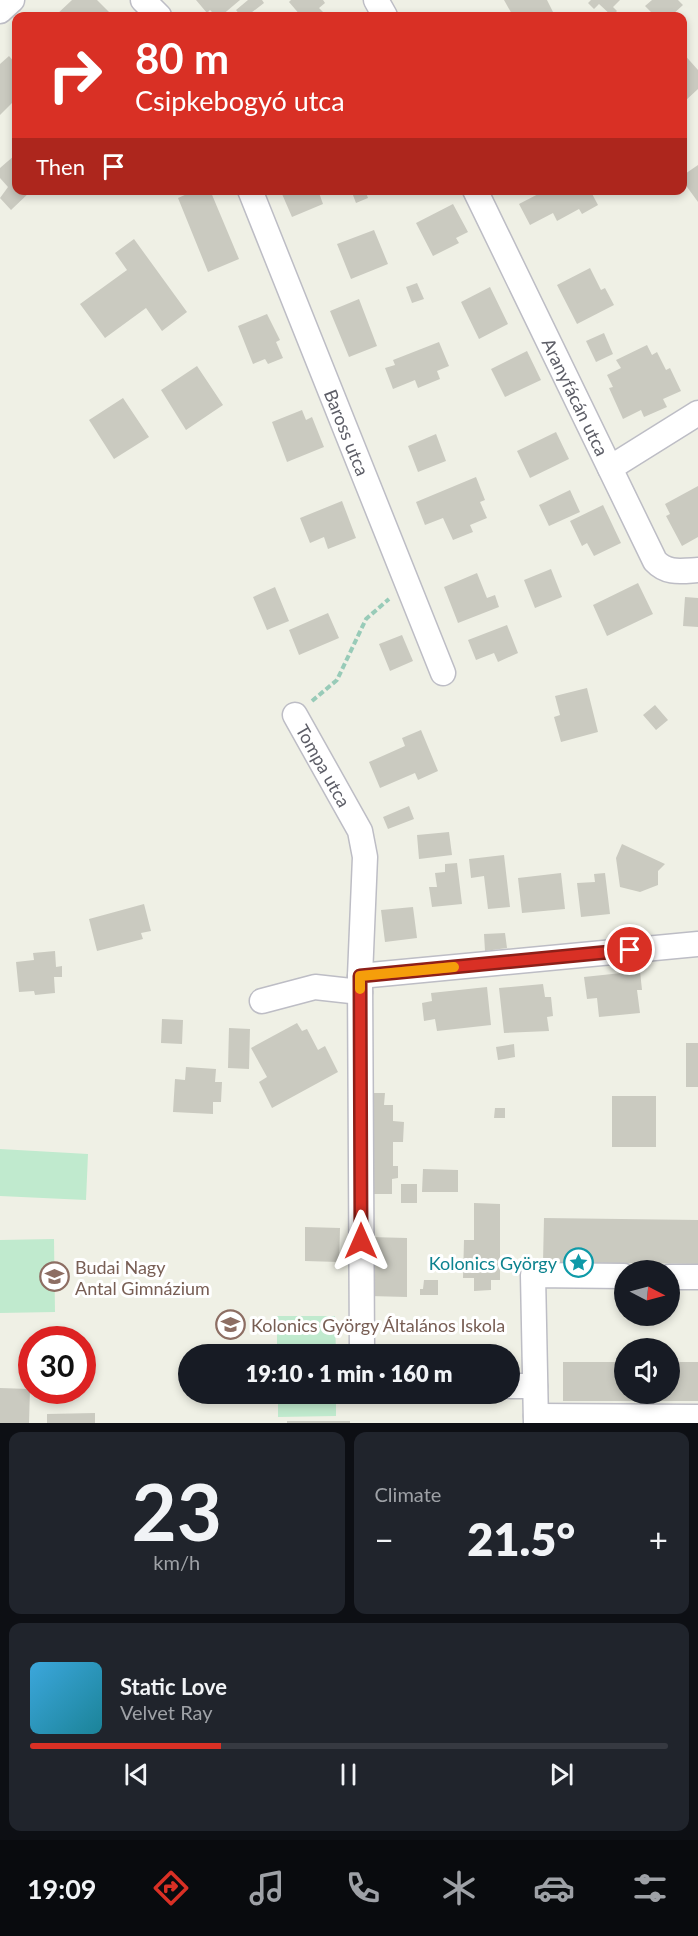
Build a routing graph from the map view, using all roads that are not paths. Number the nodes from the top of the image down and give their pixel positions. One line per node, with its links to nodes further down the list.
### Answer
1 (12, 0): 3 (street)
2 (143, 0): 4 (street)
3 (0, 11)
4 (155, 12)
5 (252, 195): 10 (street, Baross utca)
6 (476, 195): 8 (street, Aranyfácán utca)
7 (698, 413): 8 (street)
8 (610, 468): 9 (street, Aranyfácán utca)
9 (698, 570)
10 (443, 673)
11 (295, 715): 13 (street, Tompa utca)
12 (698, 944): 13 (street)
13 (360, 984): 14 (street); 18 (street, Tompa utca)
14 (262, 1001)
15 (614, 1276): 20 (street)
16 (680, 1277): 17 (street)
17 (698, 1277)
18 (362, 1344)
19 (520, 1386): 20 (street)
20 (535, 1386): 22 (street)
21 (698, 1417): 22 (street)
22 (536, 1420)

